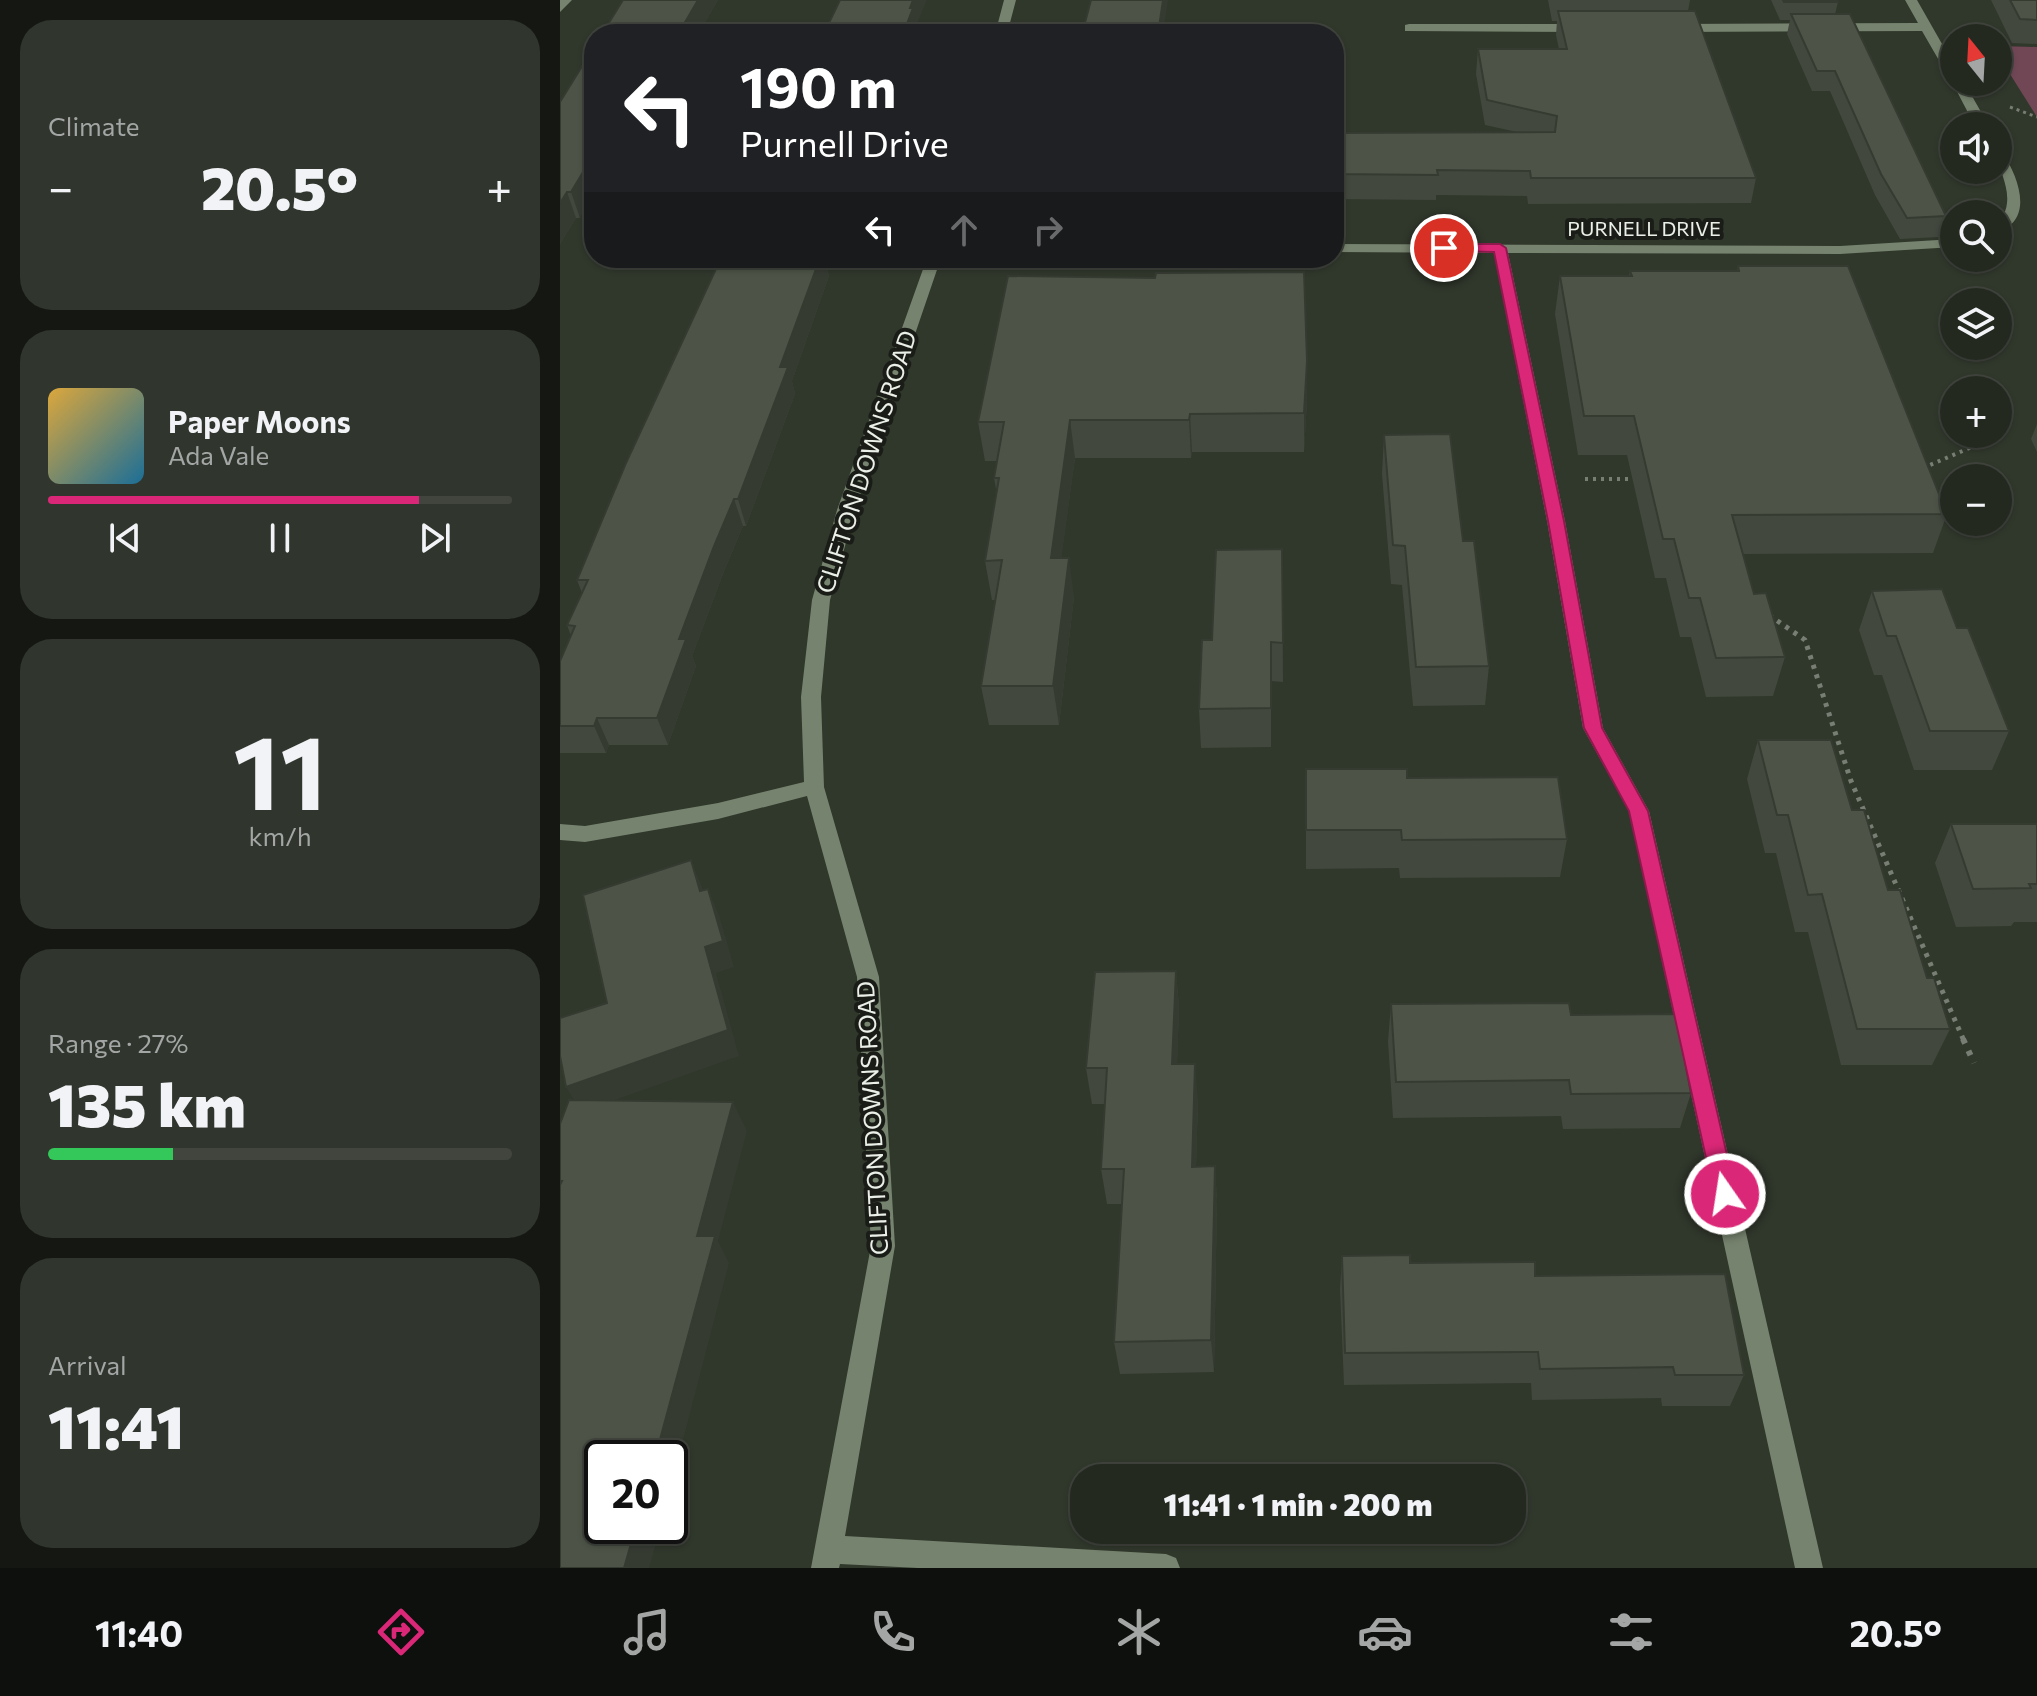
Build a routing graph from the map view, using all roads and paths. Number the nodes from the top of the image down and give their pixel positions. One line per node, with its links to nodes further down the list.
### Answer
1 (566, 0): 4 (street)
2 (1010, 0): 5 (street)
3 (1911, 0): 6 (street)
4 (560, 8)
5 (1004, 24)
6 (1927, 27): 9 (street); 10 (street)
7 (1409, 28): 8 (street)
8 (1595, 28)
9 (1658, 28)
10 (1940, 51)
11 (2012, 184): 12 (street)
12 (2012, 215)
13 (1940, 244): 15 (street, PURNELL DRIVE)
14 (1344, 248): 15 (street, PURNELL DRIVE)
15 (1500, 248): 19 (street)
16 (931, 268): 22 (street, CLIFTON DOWNS ROAD)
17 (1969, 448): 18 (path)
18 (1916, 471)
19 (1548, 479): 20 (path); 27 (street)
20 (1641, 479)
21 (1759, 608): 24 (path)
22 (814, 787): 23 (street); 25 (street, CLIFTON DOWNS ROAD)
23 (560, 832)
24 (1974, 1063)
25 (828, 1558): 26 (street)
26 (1166, 1568)
27 (1809, 1568)

